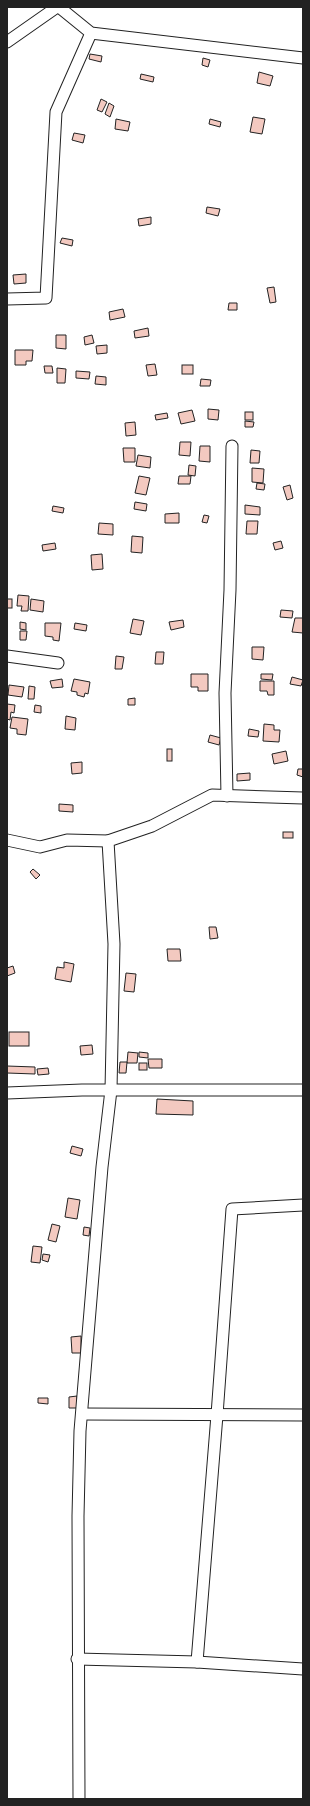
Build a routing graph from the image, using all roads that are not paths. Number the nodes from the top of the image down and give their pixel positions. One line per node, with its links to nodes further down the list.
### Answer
1 (58, 7): 2 (street); 3 (street)
2 (91, 33): 4 (street); 5 (street)
3 (7, 42)
4 (303, 58)
5 (7, 298)
6 (232, 446): 9 (street)
7 (7, 656): 8 (street)
8 (58, 663)
9 (227, 796): 10 (street); 12 (street)
10 (303, 798)
11 (7, 840): 12 (street)
12 (108, 841): 13 (street)
13 (111, 1090): 14 (street); 15 (street); 17 (street)
14 (303, 1090)
15 (7, 1093)
16 (303, 1205): 18 (street)
17 (82, 1414): 18 (street); 20 (street)
18 (217, 1415): 19 (street); 21 (street)
19 (303, 1415)
20 (77, 1659): 21 (street); 23 (street)
21 (197, 1662): 22 (street)
22 (303, 1669)
23 (79, 1799)

